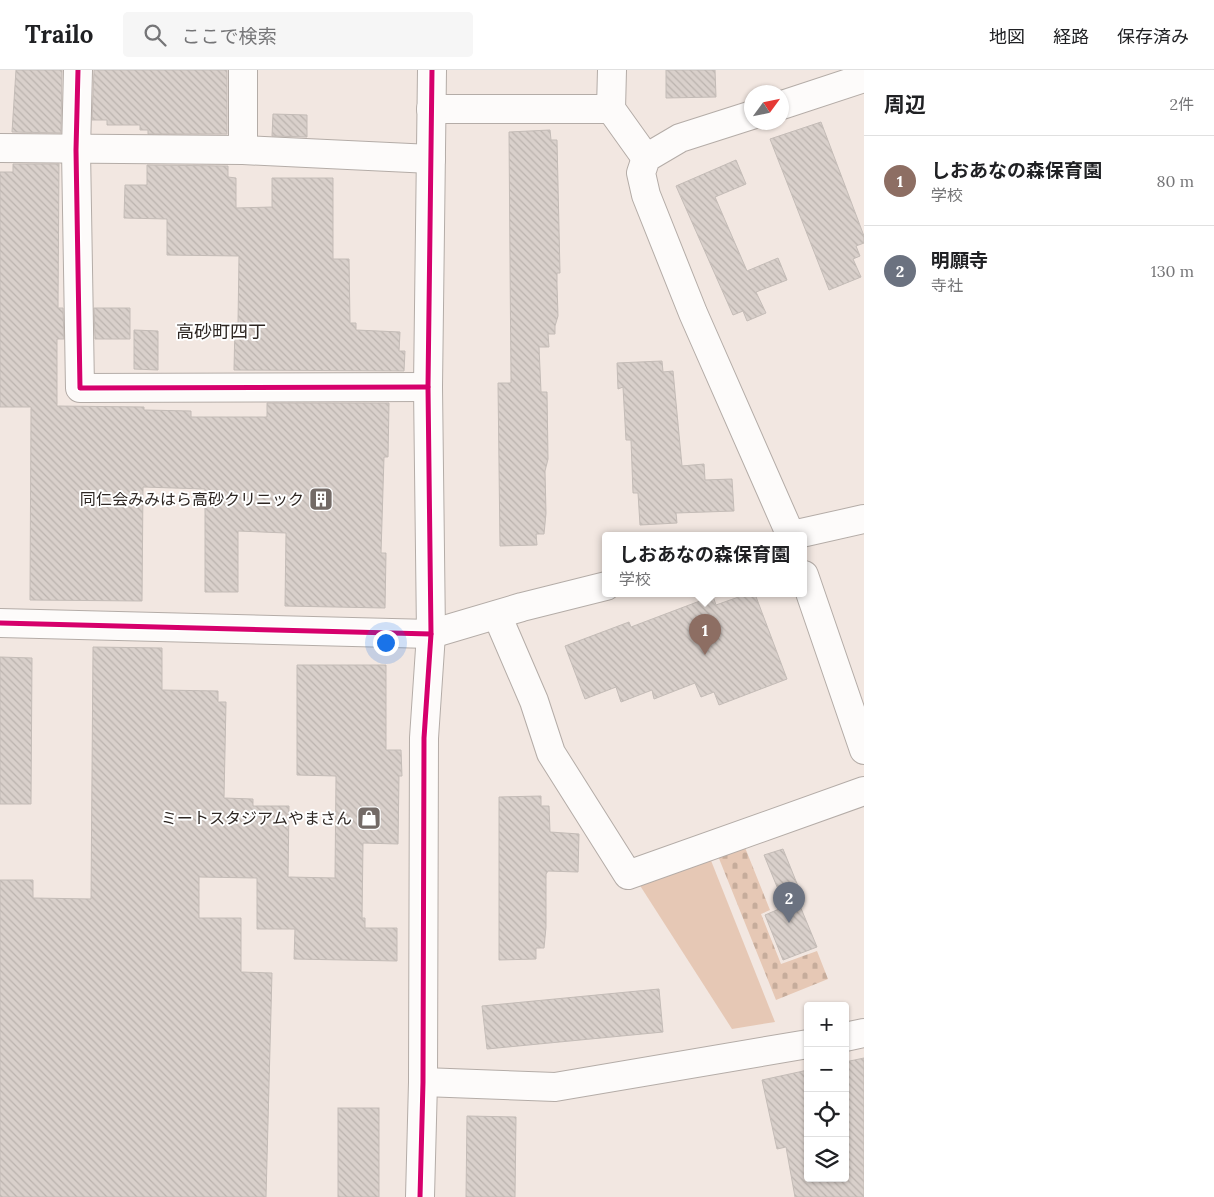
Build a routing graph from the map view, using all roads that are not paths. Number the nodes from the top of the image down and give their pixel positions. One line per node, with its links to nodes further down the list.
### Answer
1 (78, 70): 11 (street)
2 (243, 70): 12 (street)
3 (432, 70): 7 (street)
4 (612, 70): 8 (street)
5 (864, 78): 6 (street)
6 (789, 103)
7 (431, 109): 8 (street); 14 (street)
8 (611, 109): 13 (street)
9 (744, 118): 13 (street)
10 (0, 148): 11 (street)
11 (76, 150): 12 (street); 15 (street)
12 (244, 150): 14 (street)
13 (646, 158): 17 (street)
14 (431, 159): 15 (street)
15 (428, 387): 23 (street)
16 (864, 519): 18 (street)
17 (788, 532)
18 (807, 532)
19 (807, 583): 24 (street)
20 (602, 587): 21 (street)
21 (497, 615): 23 (street); 25 (street)
22 (0, 623): 23 (street)
23 (431, 634): 29 (street)
24 (864, 750)
25 (864, 791)
26 (864, 1033): 27 (street)
27 (849, 1036)
28 (804, 1045): 29 (street)
29 (423, 1082): 30 (street)
30 (420, 1197)

